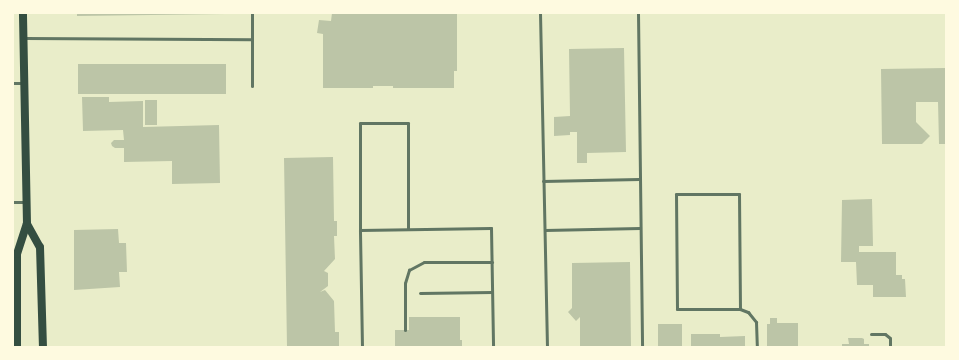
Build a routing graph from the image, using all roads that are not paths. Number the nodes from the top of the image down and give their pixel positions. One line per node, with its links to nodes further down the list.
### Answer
1 (23, 13): 5 (main road)
2 (252, 13): 6 (lane)
3 (540, 13): 11 (lane)
4 (638, 13): 10 (lane)
5 (23, 38): 6 (lane); 8 (main road)
6 (252, 39): 9 (lane)
7 (13, 83): 8 (lane)
8 (24, 83): 13 (main road)
9 (252, 86)
10 (639, 179): 11 (lane); 15 (lane)
11 (544, 181): 18 (lane)
12 (13, 202): 13 (lane)
13 (27, 202): 14 (main road)
14 (27, 224): 22 (main road); 27 (main road)
15 (640, 228): 18 (lane); 31 (lane)
16 (408, 229): 17 (lane); 17 (lane); 19 (lane)
17 (360, 230): 28 (lane)
18 (545, 230): 30 (lane)
19 (492, 262): 20 (lane); 24 (lane)
20 (492, 292): 21 (lane); 29 (lane)
21 (420, 293)
22 (14, 298): 26 (main road)
23 (740, 309): 23 (lane); 32 (lane)
24 (405, 330)
25 (871, 334): 33 (lane)
26 (17, 347)
27 (44, 347)
28 (362, 347)
29 (493, 347)
30 (547, 347)
31 (642, 347)
32 (756, 347)
33 (890, 347)

